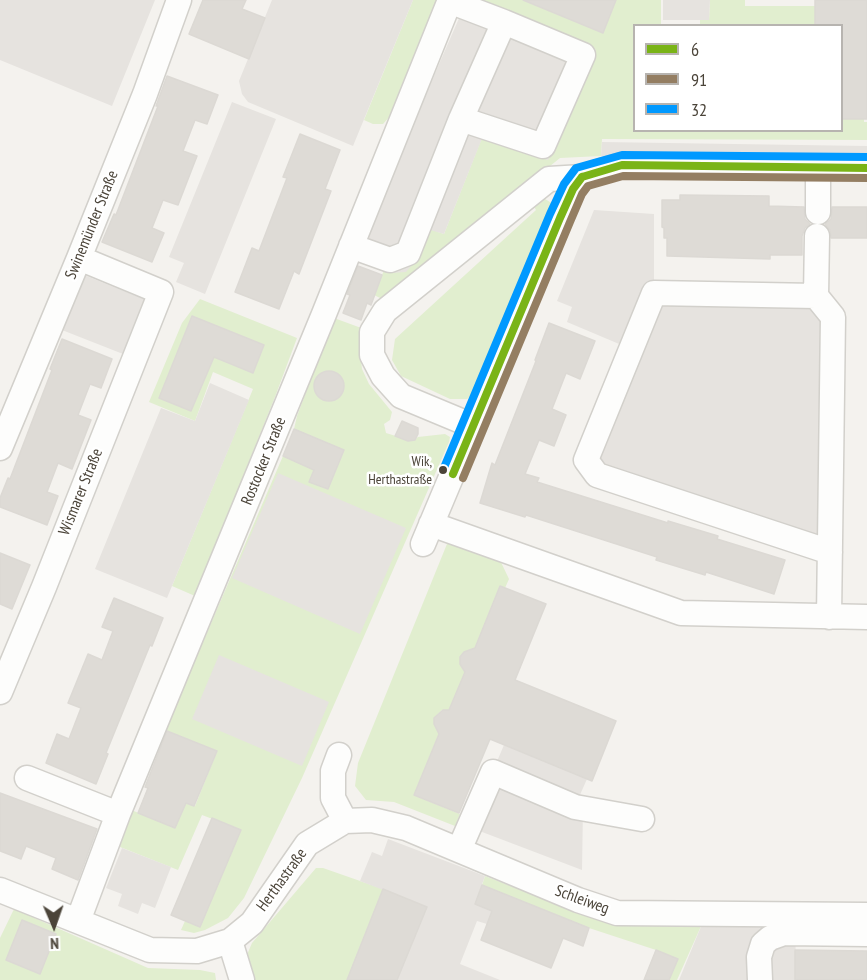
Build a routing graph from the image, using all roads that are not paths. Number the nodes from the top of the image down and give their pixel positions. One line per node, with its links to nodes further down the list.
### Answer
1 (179, 0): 11 (street, Swinemünder Straße)
2 (450, 1): 3 (street); 10 (street, Rostocker Straße)
3 (504, 22): 4 (street); 4 (street)
4 (462, 120): 10 (street)
5 (818, 168): 6 (street); 7 (street); 8 (street)
6 (867, 168)
7 (582, 177): 13 (street); 13 (street)
8 (818, 212)
9 (817, 237): 12 (street)
10 (351, 246): 21 (street, Rostocker Straße)
11 (79, 258): 14 (street, Swinemünder Straße); 18 (street, Wismarer Straße)
12 (816, 296): 15 (street); 15 (street)
13 (473, 426): 16 (street)
14 (0, 448)
15 (830, 552): 16 (street)
16 (829, 617): 17 (street)
17 (867, 617)
18 (0, 692)
19 (339, 755): 23 (street)
20 (27, 778): 21 (street)
21 (118, 814): 27 (street, Rostocker Straße)
22 (642, 819): 24 (street)
23 (345, 821): 24 (street, Schleiweg); 29 (street, Herthastraße)
24 (459, 850): 26 (street, Schleiweg)
25 (0, 890): 27 (street)
26 (867, 915)
27 (78, 921): 29 (street)
28 (867, 934): 31 (street)
29 (230, 941): 30 (street)
30 (242, 980)
31 (760, 980)

